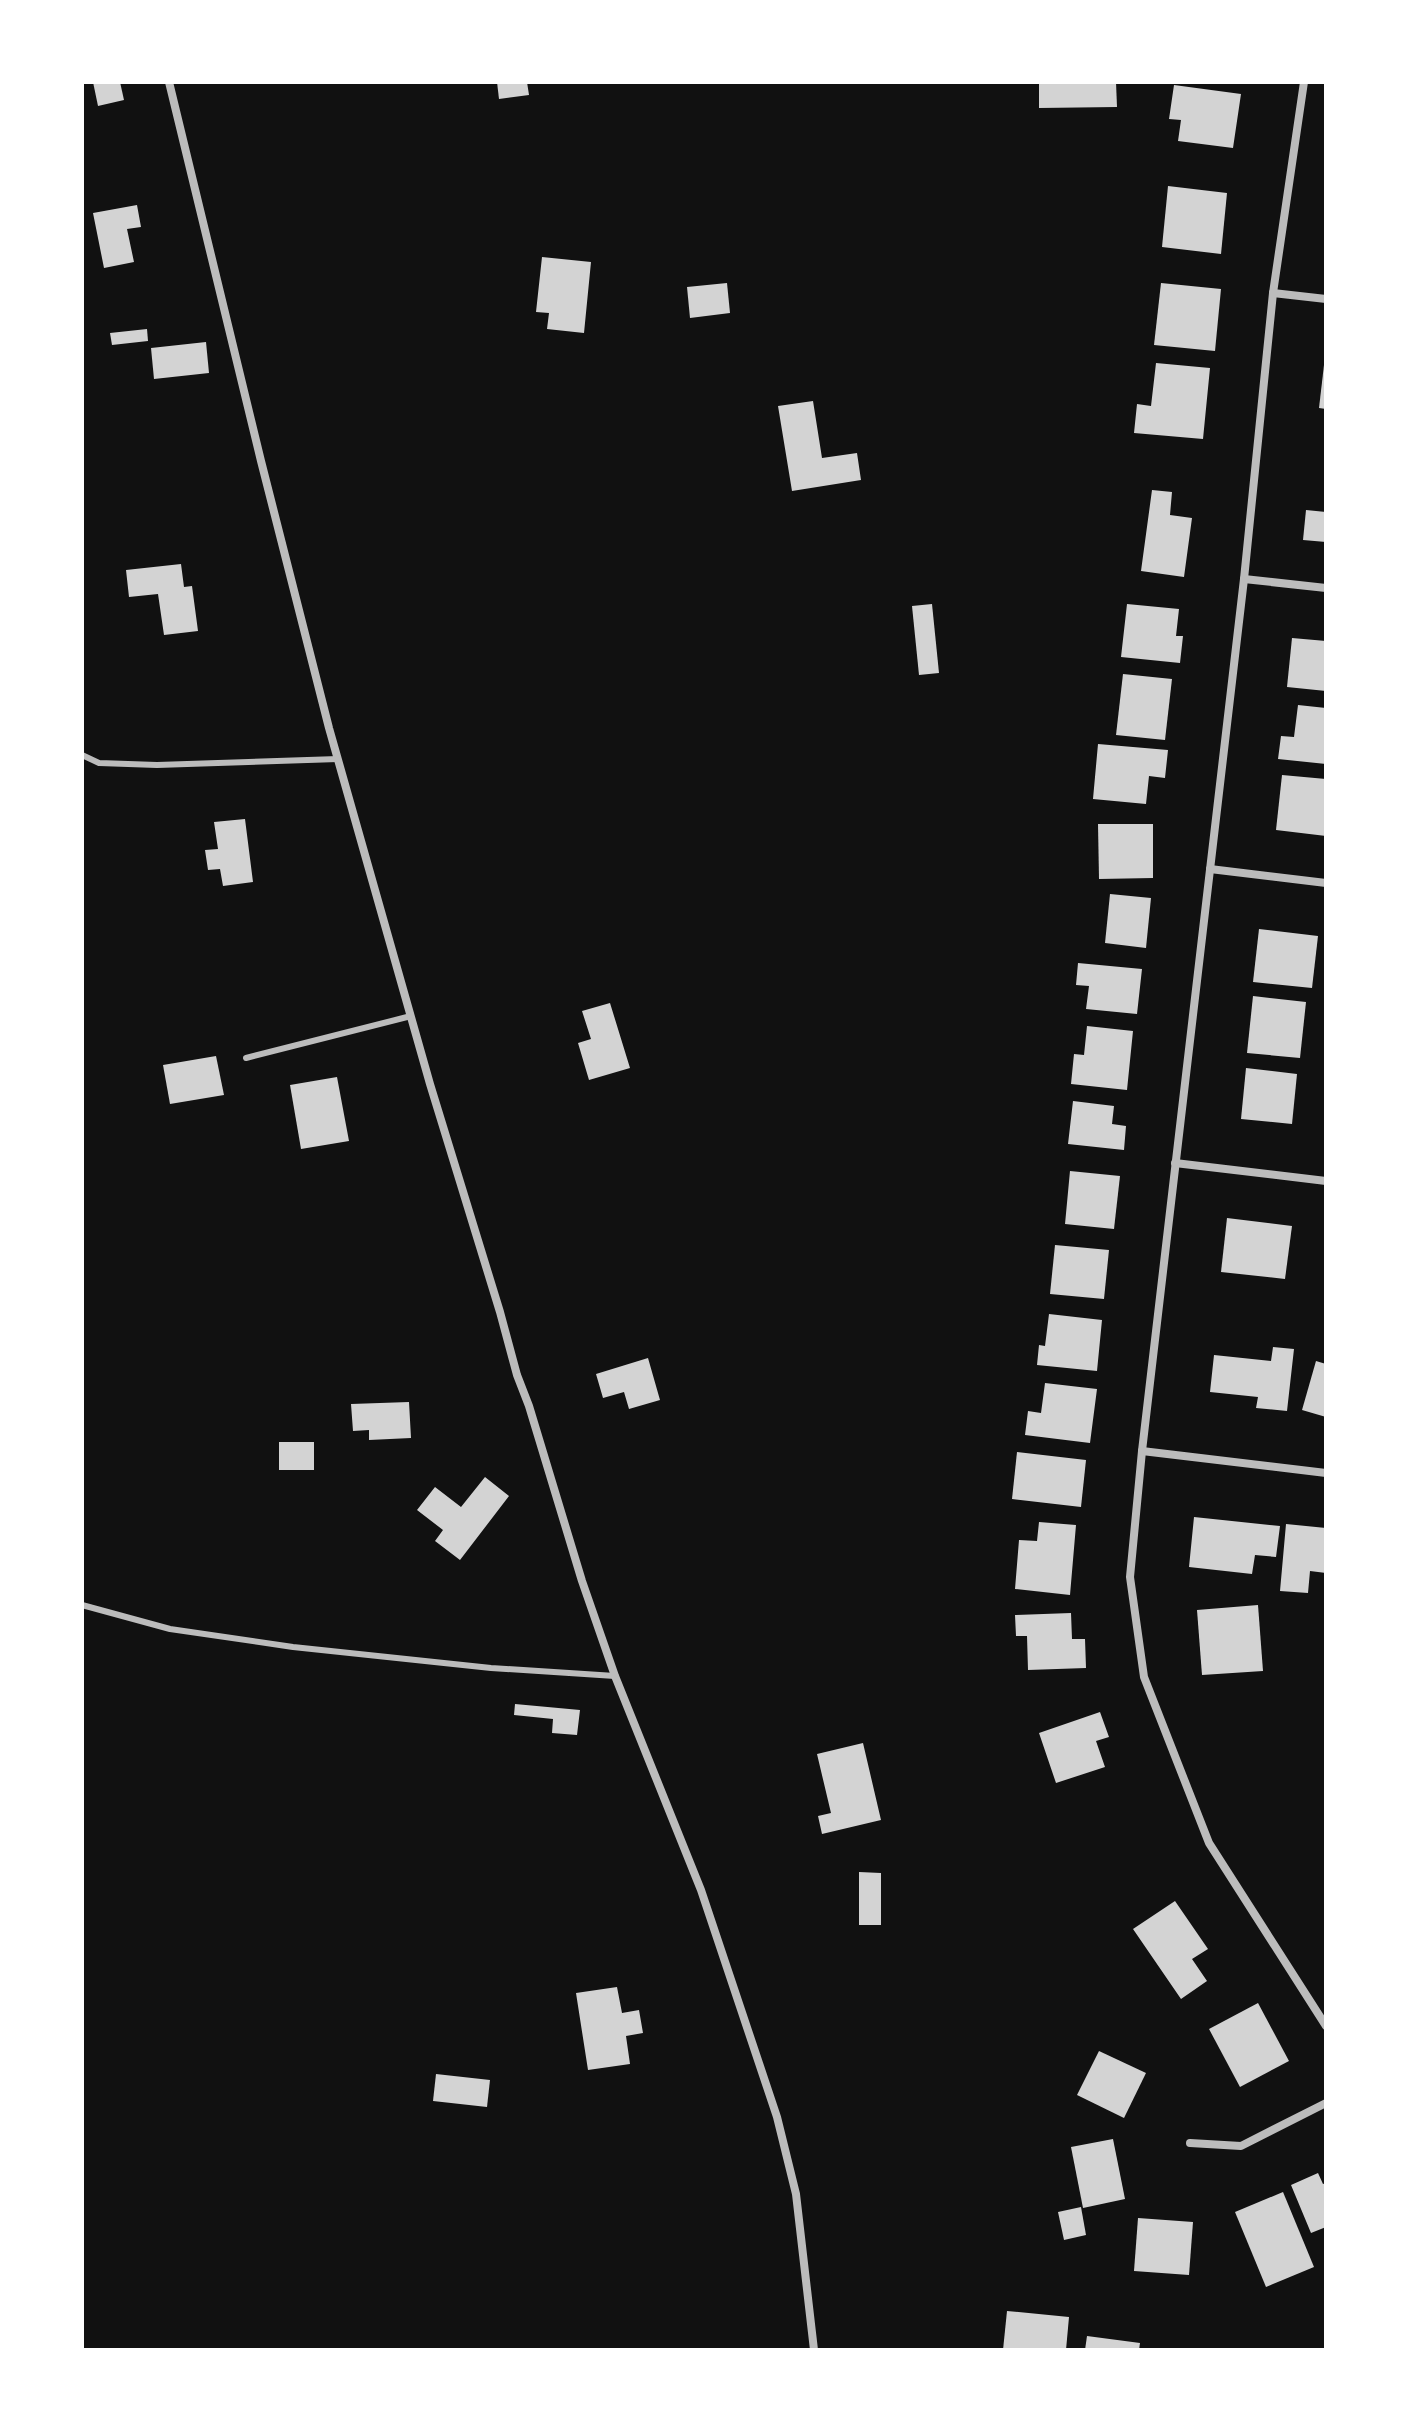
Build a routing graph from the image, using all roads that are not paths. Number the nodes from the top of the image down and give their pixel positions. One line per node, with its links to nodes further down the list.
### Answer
1 (169, 82): 8 (street)
2 (1304, 82): 3 (street)
3 (1273, 293): 4 (street); 5 (street)
4 (1326, 299)
5 (1244, 579): 6 (street); 9 (street)
6 (1326, 588)
7 (82, 755): 8 (lane)
8 (338, 759): 11 (street)
9 (1210, 869): 10 (street); 13 (street)
10 (1326, 883)
11 (411, 1016): 12 (lane); 18 (street)
12 (246, 1058)
13 (1175, 1163): 14 (street); 15 (street)
14 (1326, 1181)
15 (1142, 1451): 16 (street); 19 (street)
16 (1326, 1473)
17 (82, 1605): 18 (lane)
18 (615, 1676): 22 (street)
19 (1326, 2026)
20 (1326, 2103): 21 (street)
21 (1190, 2143)
22 (814, 2350)

